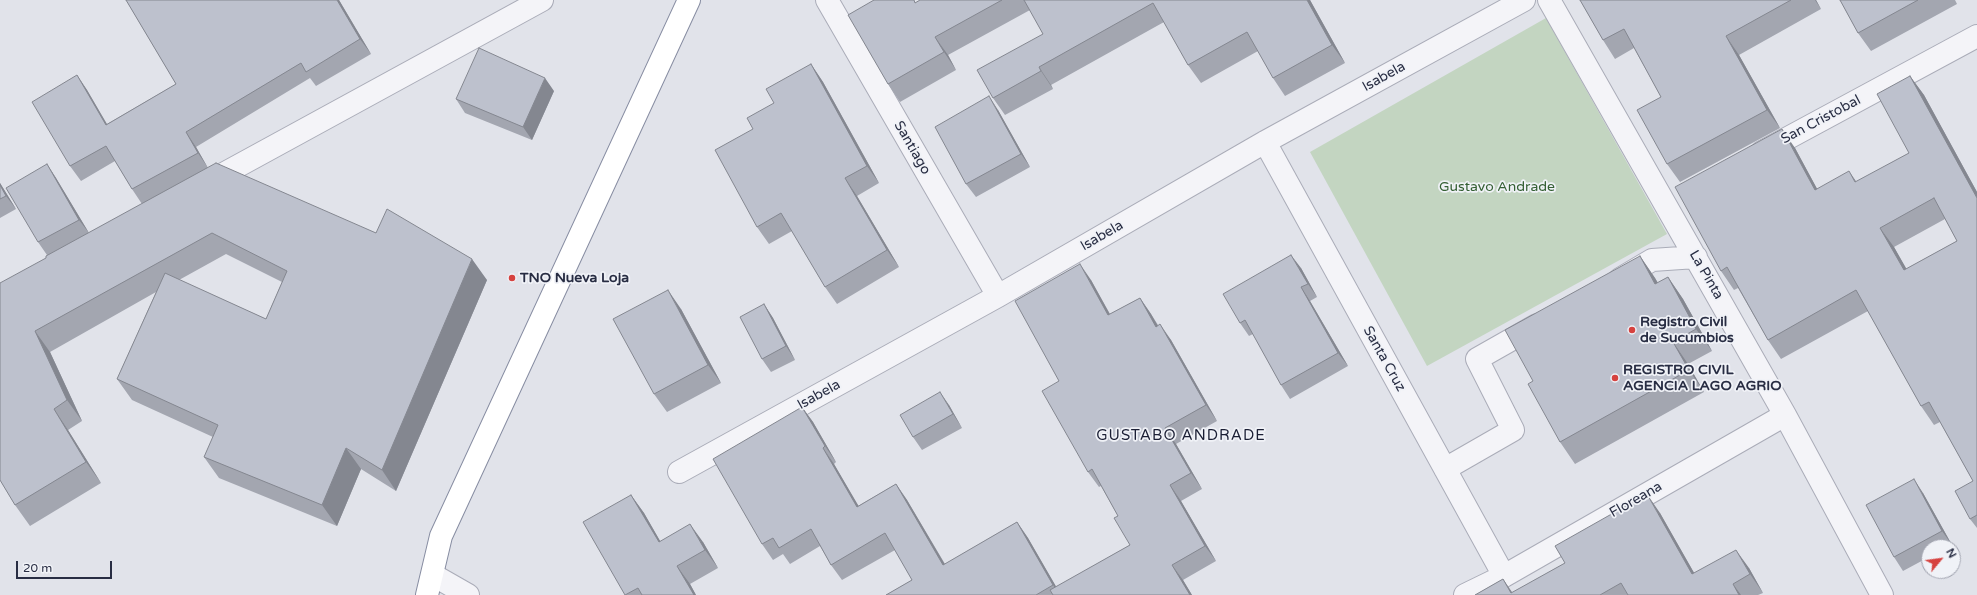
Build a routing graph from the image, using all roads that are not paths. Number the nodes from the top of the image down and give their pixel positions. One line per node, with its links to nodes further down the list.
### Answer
1 (542, 0): 9 (street)
2 (689, 0): 18 (highway)
3 (827, 0): 12 (street, Santiago)
4 (1524, 0): 7 (street, Isabela)
5 (1549, 0): 10 (street, La Pinta)
6 (1977, 36): 8 (street, San Cristobal)
7 (1265, 142): 12 (street, Isabela); 15 (street, Santa Cruz)
8 (1742, 163)
9 (188, 193)
10 (1696, 257): 11 (street); 14 (street, La Pinta)
11 (1605, 287)
12 (998, 296): 16 (street, Isabela)
13 (1558, 314): 15 (street)
14 (1785, 415): 17 (street, Floreana); 21 (street, La Pinta)
15 (1445, 469): 17 (street, Santa Cruz)
16 (679, 472)
17 (1504, 576): 20 (street, Floreana)
18 (430, 585): 19 (street)
19 (468, 595)
20 (1465, 595)
21 (1882, 595)

